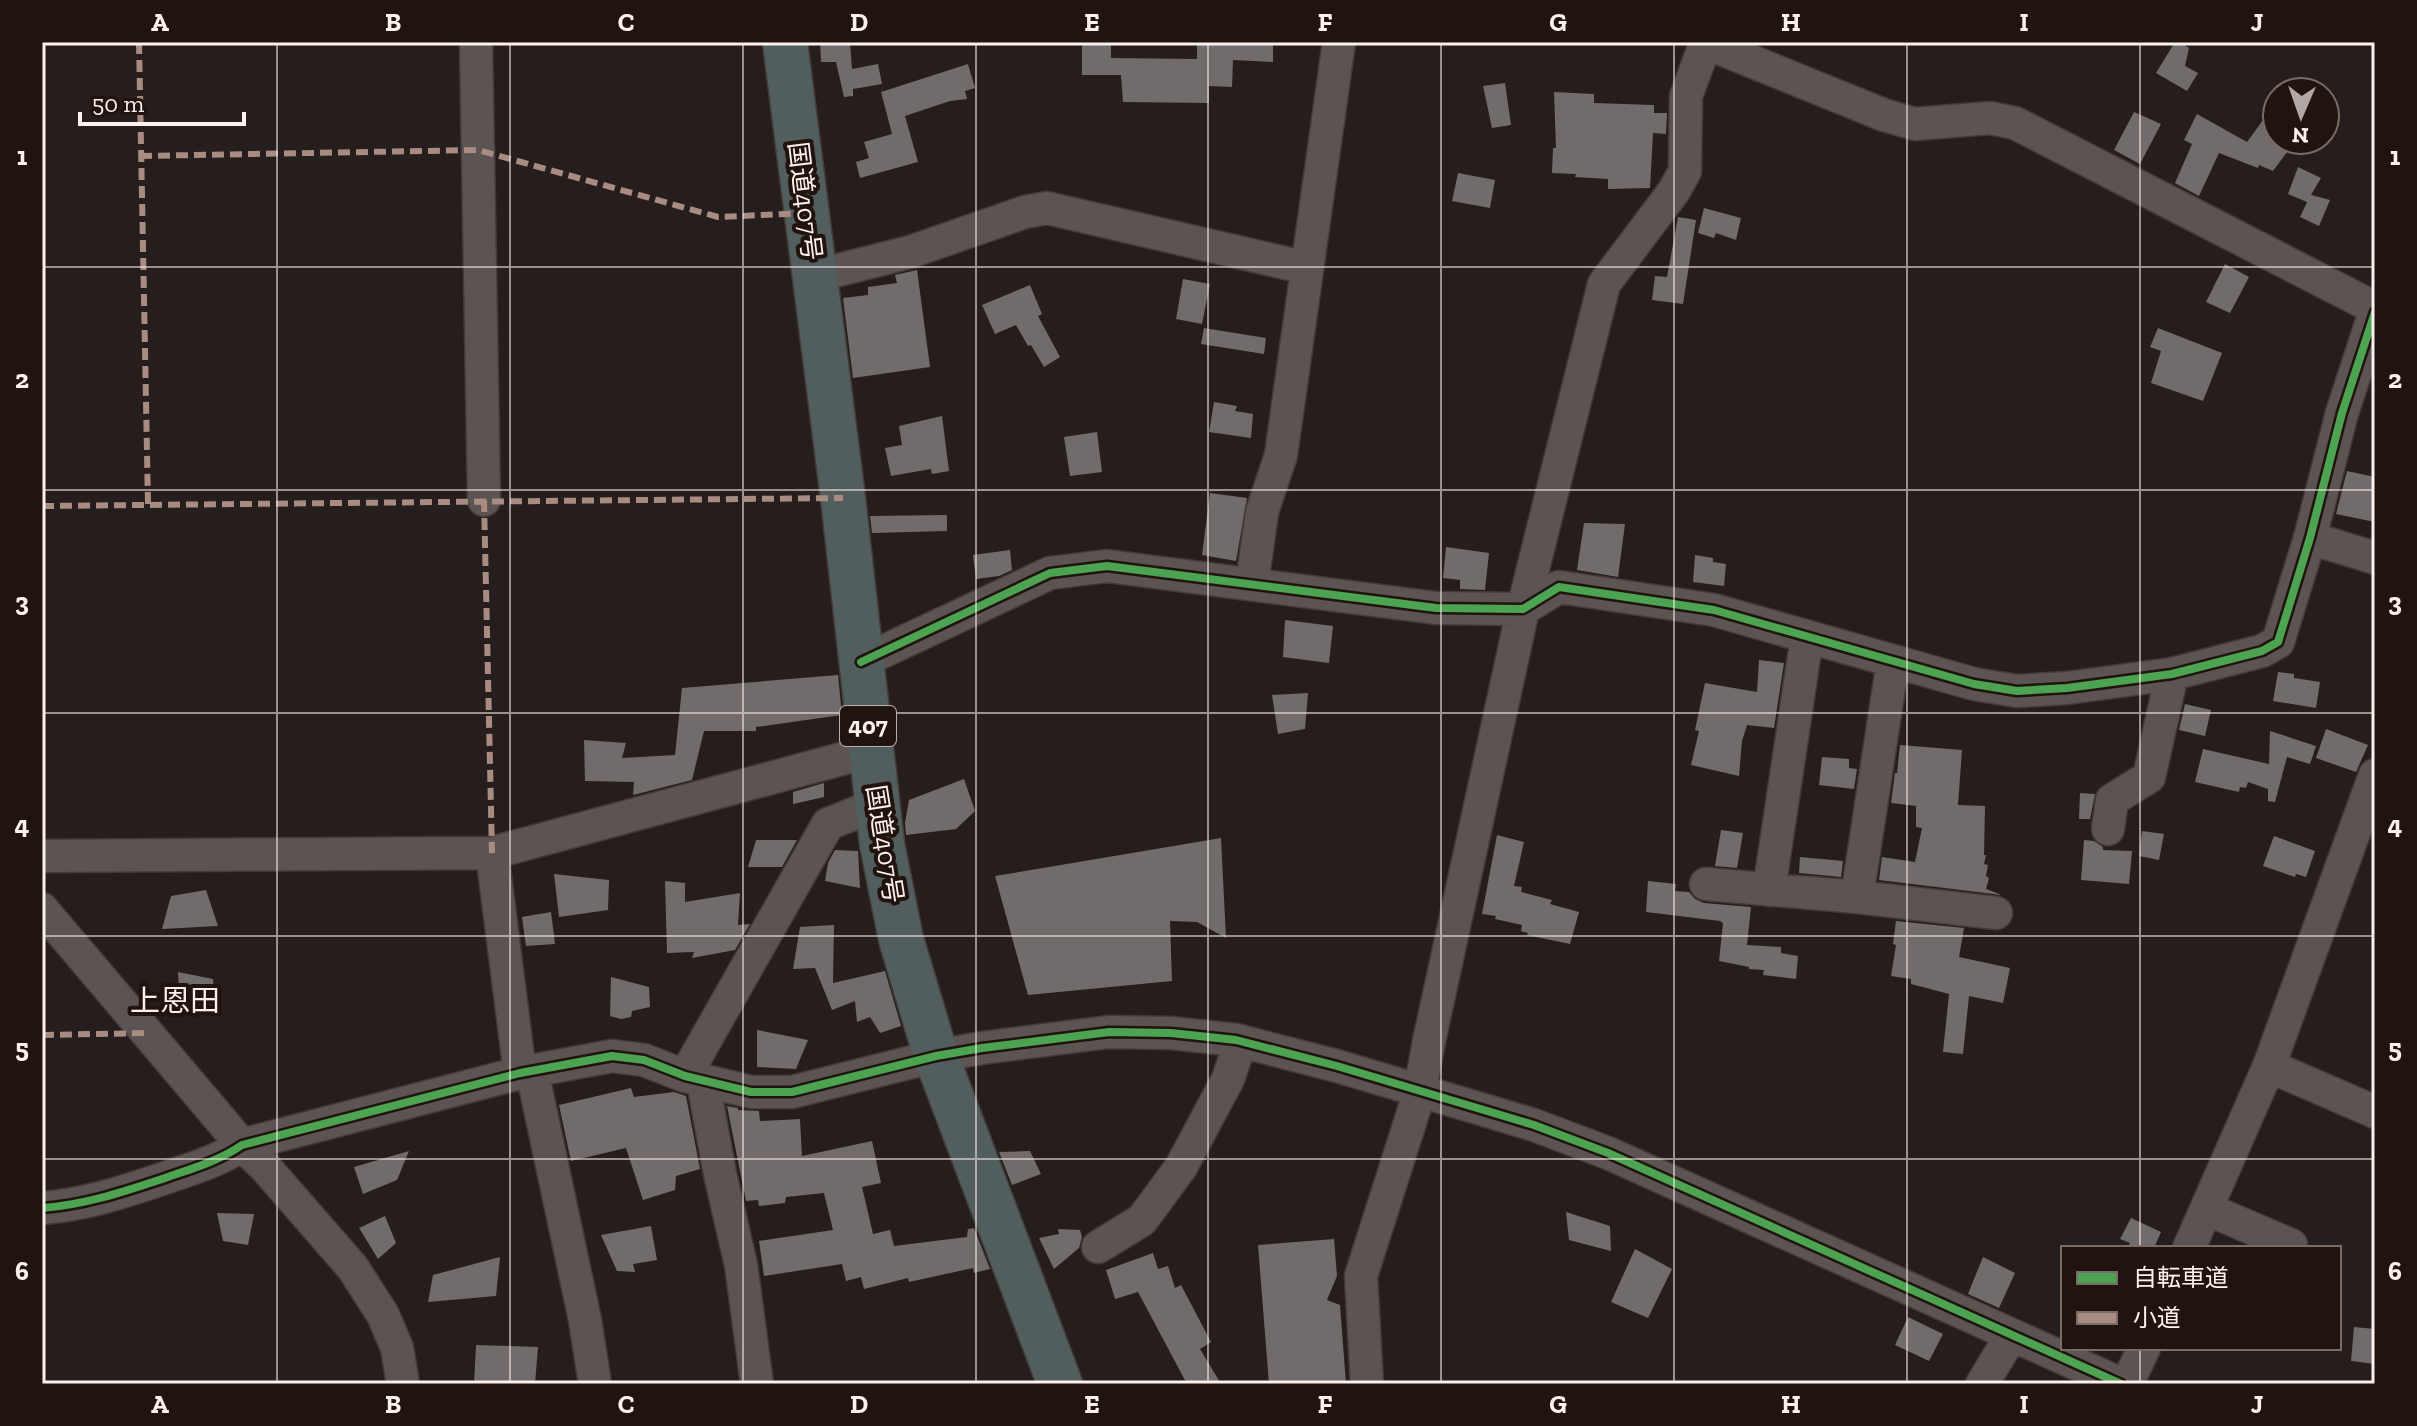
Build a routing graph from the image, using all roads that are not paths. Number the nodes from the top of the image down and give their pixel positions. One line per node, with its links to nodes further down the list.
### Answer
1 (476, 42): 8 (street)
2 (785, 42): 6 (highway, 国道407号 / 407)
3 (1339, 42): 5 (street)
4 (1712, 44): 7 (street); 12 (street)
5 (1307, 268): 6 (street); 11 (street)
6 (815, 276): 15 (highway, 国道407号 / 407)
7 (2375, 310): 9 (street)
8 (484, 500)
9 (2310, 538): 10 (street); 16 (street)
10 (2375, 558)
11 (1252, 584): 12 (street); 15 (street)
12 (1523, 609): 13 (street); 33 (street)
13 (1807, 637): 14 (street); 24 (street)
14 (1893, 661): 16 (street); 25 (street)
15 (861, 662): 17 (highway, 国道407号 / 407)
16 (2172, 674): 20 (street)
17 (871, 751): 19 (highway, 国道407号 / 407); 21 (street)
18 (2375, 777): 30 (street)
19 (878, 804): 29 (highway, 国道407号 / 407); 32 (street)
20 (2108, 829)
21 (492, 853): 22 (street); 31 (street)
22 (42, 856)
23 (1706, 884): 24 (street)
24 (1769, 890): 25 (street)
25 (1857, 897): 27 (street)
26 (42, 909): 35 (street)
27 (1996, 913)
28 (1241, 1041): 29 (street); 33 (street); 40 (street)
29 (936, 1056): 32 (street); 46 (highway, 国道407号 / 407)
30 (2269, 1066): 34 (street); 37 (street)
31 (526, 1072): 32 (street); 35 (street); 44 (street)
32 (694, 1078): 45 (street)
33 (1420, 1091): 41 (street); 47 (street)
34 (2375, 1112)
35 (242, 1145): 36 (street); 43 (street)
36 (42, 1208)
37 (2207, 1209): 38 (street); 39 (street)
38 (2291, 1245)
39 (2190, 1246)
40 (1098, 1247)
41 (2011, 1336): 48 (street); 49 (street)
42 (2143, 1350): 50 (street)
43 (403, 1384)
44 (595, 1384)
45 (757, 1384)
46 (1060, 1384)
47 (1367, 1384)
48 (1982, 1384)
49 (2121, 1384)
50 (2127, 1384)

